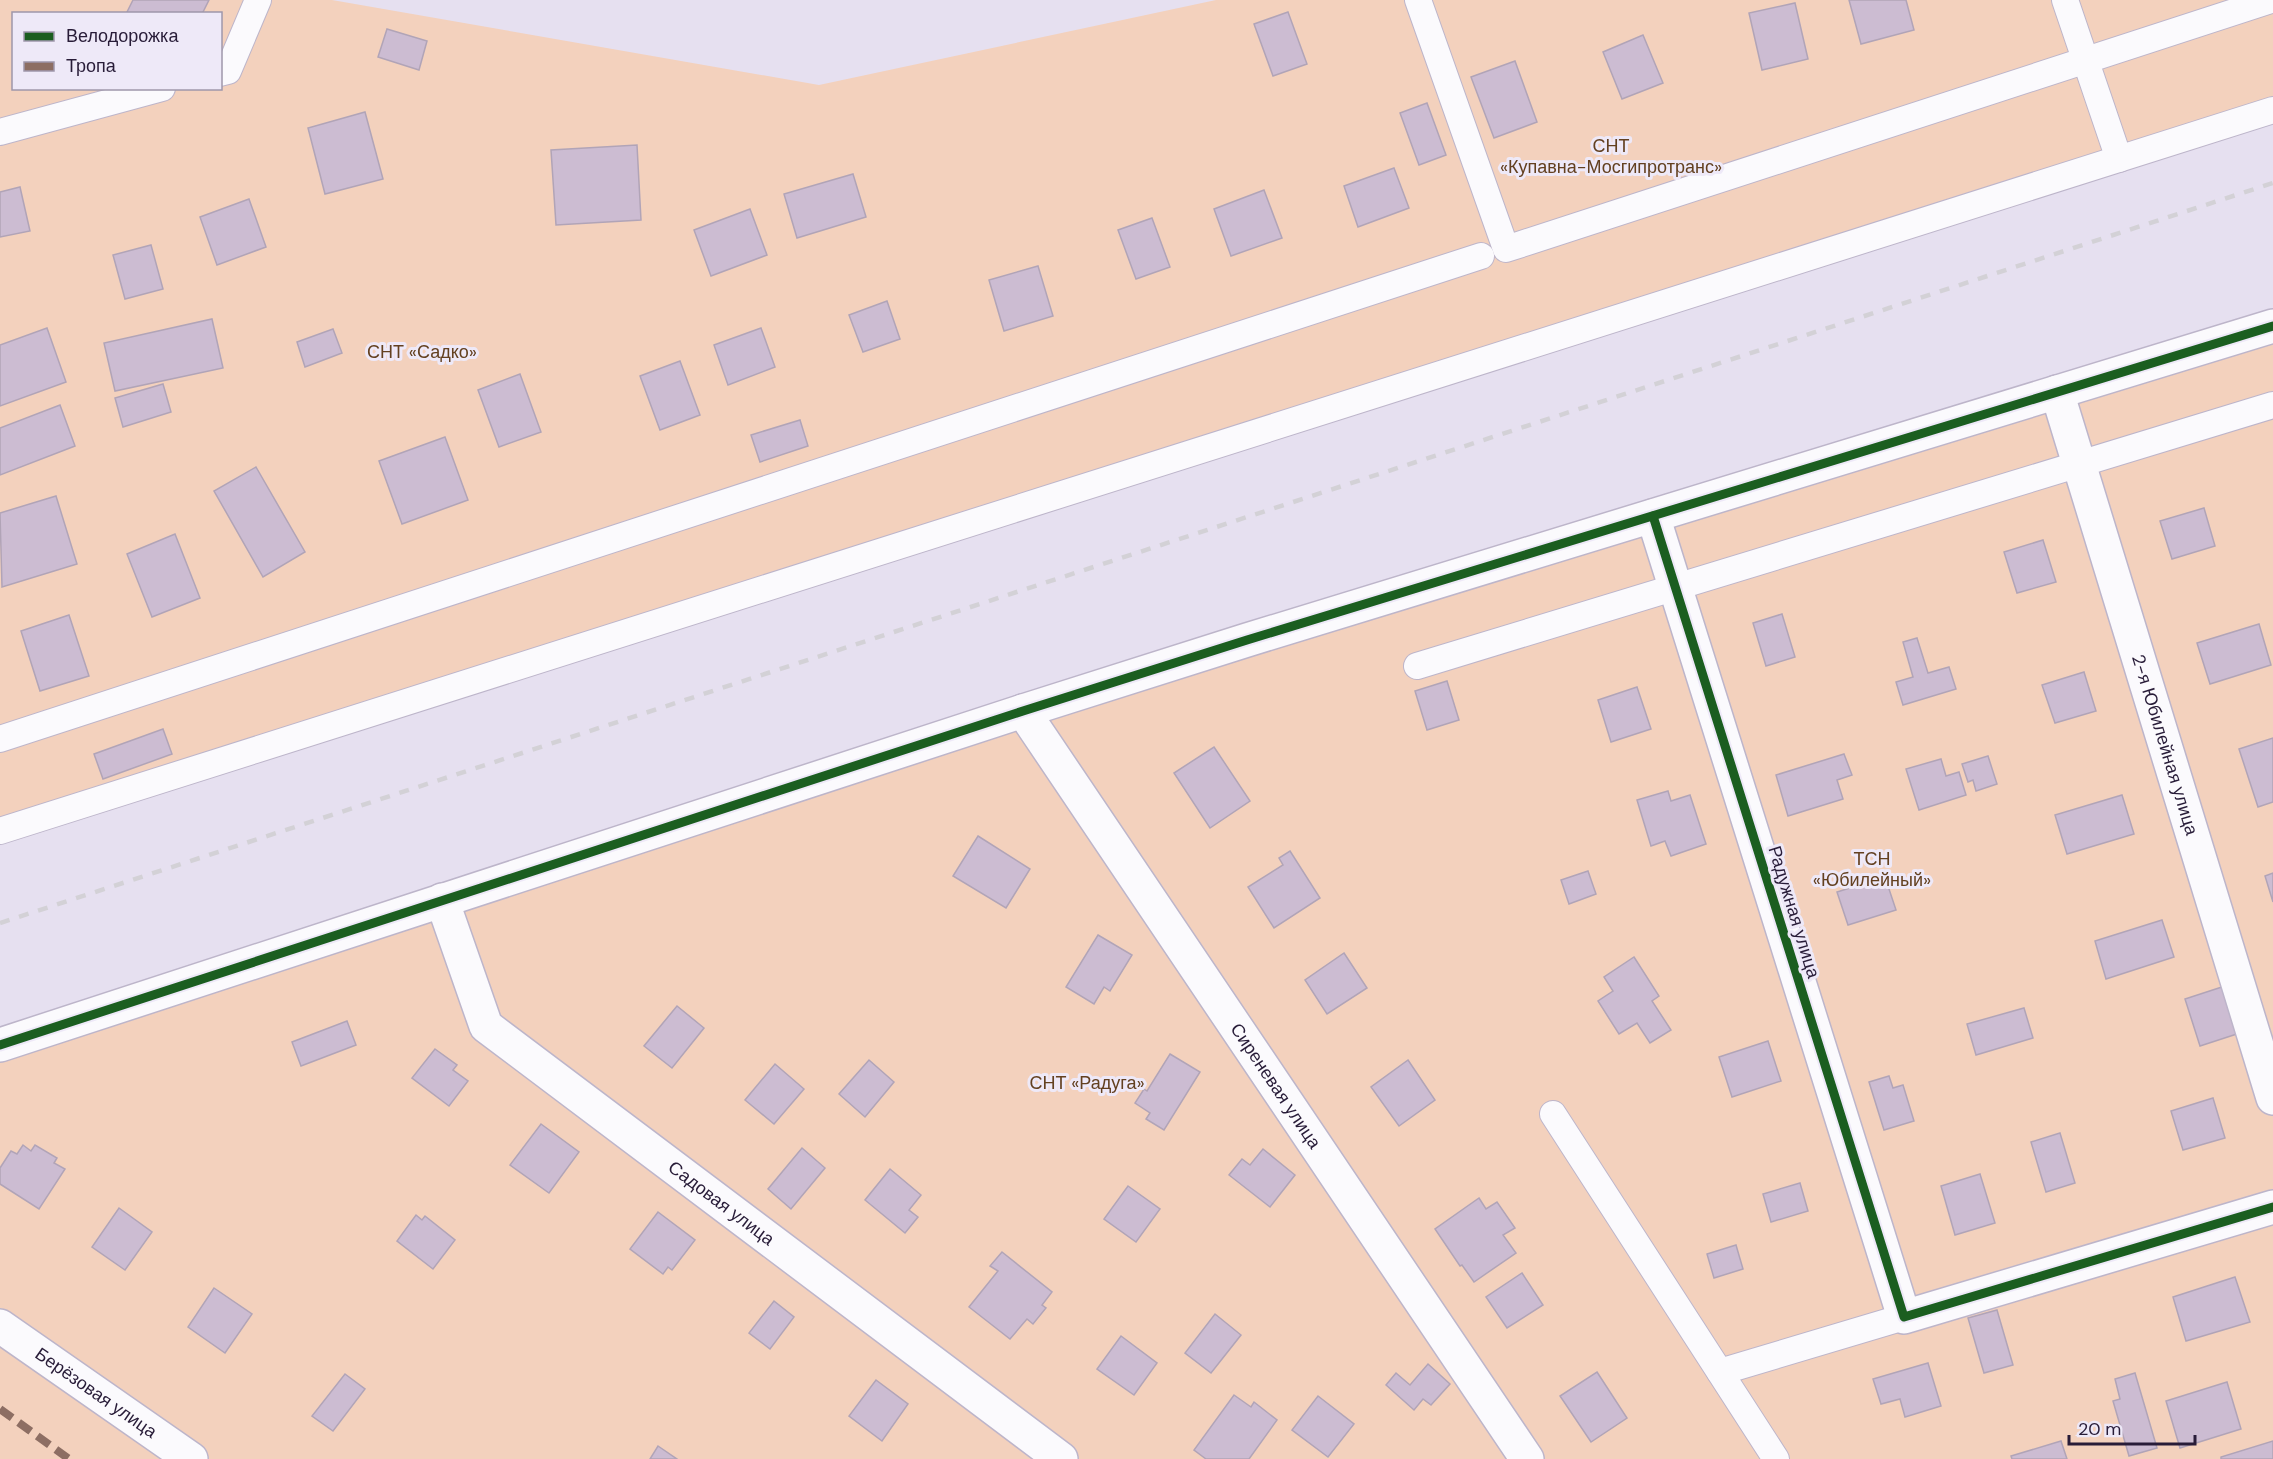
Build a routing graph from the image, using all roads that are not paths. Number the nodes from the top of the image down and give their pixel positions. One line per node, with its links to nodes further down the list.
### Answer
1 (258, 0): 6 (lane)
2 (1418, 0): 5 (lane)
3 (2065, 0): 5 (lane)
4 (2271, 0): 5 (lane)
5 (2085, 60): 10 (lane)
6 (222, 72)
7 (155, 90): 9 (lane)
8 (2273, 110): 10 (lane)
9 (0, 132)
10 (2119, 159): 21 (lane)
11 (1481, 256): 20 (lane)
12 (2273, 326): 13 (street)
13 (2057, 392): 15 (street, 2-я Юбилейная улица); 16 (street)
14 (2273, 405): 15 (lane)
15 (2079, 464): 17 (lane); 24 (street, 2-я Юбилейная улица)
16 (1653, 516): 17 (street, Радужная улица); 19 (street)
17 (1675, 587): 18 (lane); 27 (street, Радужная улица)
18 (1417, 666)
19 (1023, 711): 22 (street); 32 (street, Сиреневая улица)
20 (0, 739)
21 (0, 831)
22 (442, 900): 23 (street); 31 (street, Садовая улица)
23 (0, 1045)
24 (2273, 1098)
25 (1553, 1114): 29 (lane)
26 (2273, 1207): 27 (street)
27 (1904, 1317): 29 (lane)
28 (0, 1326): 30 (street, Берёзовая улица)
29 (1720, 1372): 33 (lane)
30 (191, 1459)
31 (1061, 1459)
32 (1527, 1459)
33 (1776, 1459)

